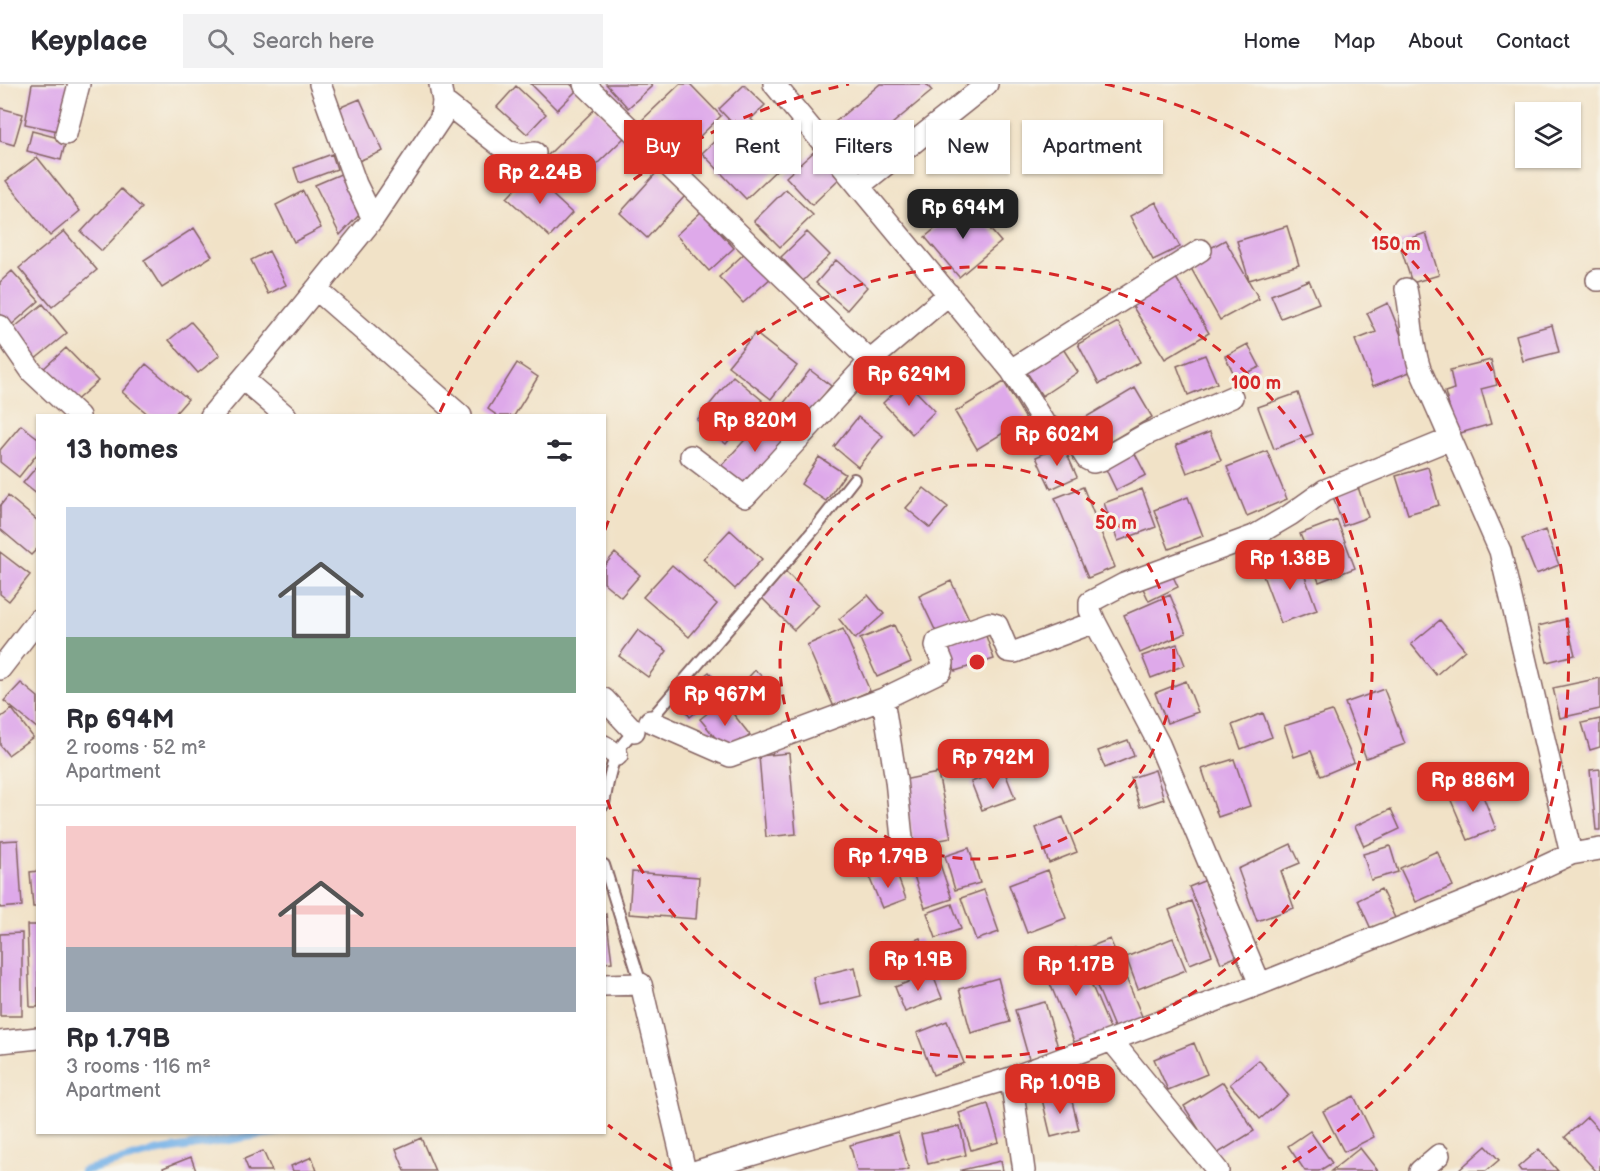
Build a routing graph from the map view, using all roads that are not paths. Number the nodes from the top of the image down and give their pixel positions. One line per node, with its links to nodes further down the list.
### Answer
1 (79, 84): 7 (street)
2 (320, 84): 10 (street)
3 (584, 84): 16 (street)
4 (774, 84): 9 (street)
5 (987, 84): 9 (street)
6 (441, 92): 8 (street); 10 (street)
7 (66, 134)
8 (535, 153)
9 (859, 186): 14 (street)
10 (373, 219): 12 (street)
11 (1201, 250): 17 (street)
12 (316, 289): 18 (street); 23 (street)
13 (1406, 289): 24 (street)
14 (948, 294): 16 (street); 17 (street)
15 (0, 326): 20 (street)
16 (870, 361): 25 (street)
17 (1011, 370): 19 (street)
18 (243, 379): 21 (street); 22 (street)
19 (1232, 397)
20 (77, 414)
21 (213, 414)
22 (284, 414)
23 (459, 414)
24 (1450, 439): 27 (street); 37 (street)
25 (691, 456)
26 (854, 479): 32 (lane)
27 (1095, 622): 30 (street); 40 (street)
28 (36, 623): 29 (street)
29 (0, 669)
30 (883, 699): 32 (street); 35 (street)
31 (606, 700): 32 (street)
32 (642, 726): 33 (lane)
33 (611, 750): 34 (lane)
34 (606, 793)
35 (903, 848)
36 (1600, 849): 37 (street)
37 (1571, 854): 40 (street)
38 (606, 871): 39 (lane)
39 (641, 984): 41 (street); 47 (street)
40 (1260, 984): 43 (street)
41 (606, 986)
42 (36, 1038): 44 (street)
43 (1112, 1041): 45 (street); 50 (street)
44 (0, 1042)
45 (1011, 1078): 48 (street); 49 (street)
46 (1439, 1155): 51 (street)
47 (685, 1171)
48 (697, 1171)
49 (1024, 1171)
50 (1218, 1171)
51 (1420, 1171)

